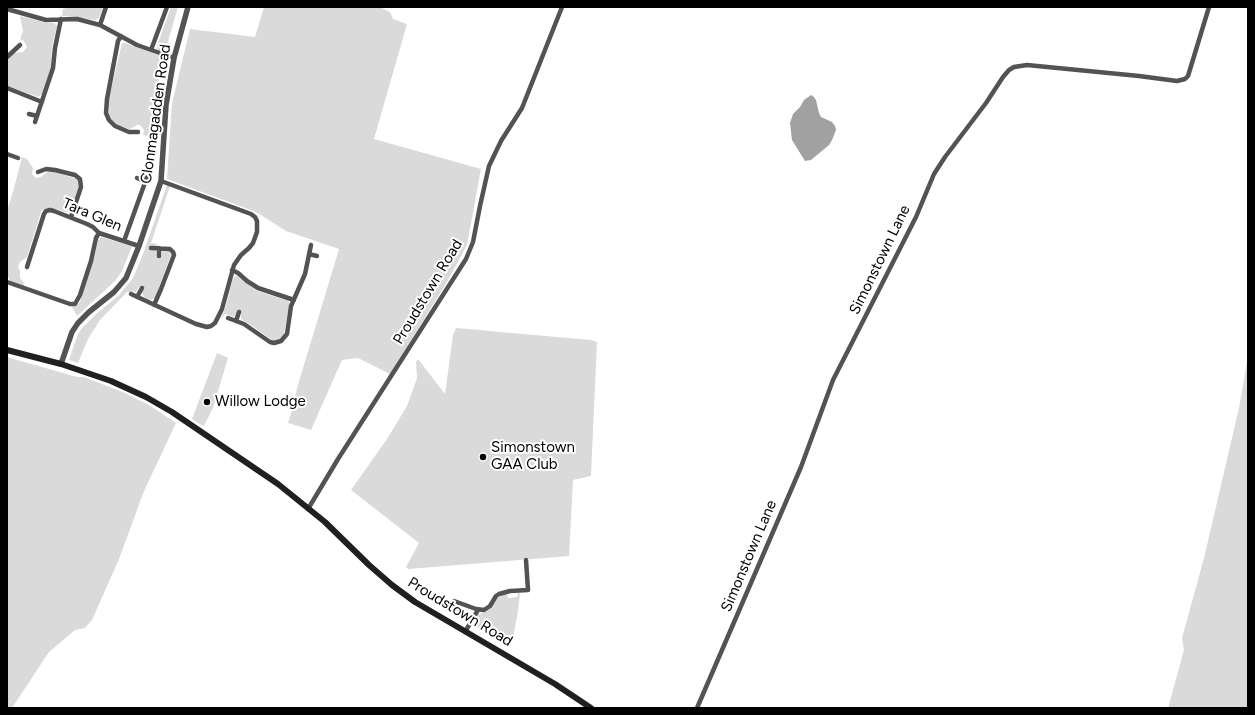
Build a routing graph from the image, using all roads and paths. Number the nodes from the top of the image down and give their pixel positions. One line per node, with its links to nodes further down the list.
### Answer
1 (106, 7): 8 (street)
2 (167, 7): 11 (street)
3 (188, 7): 13 (street, Clonmagadden Road)
4 (562, 7): 48 (street, Proudstown Road)
5 (1209, 7): 54 (street, Simonstown Lane)
6 (7, 9): 7 (street)
7 (61, 19): 8 (street); 15 (street)
8 (100, 24): 9 (street)
9 (120, 36): 11 (street); 19 (street)
10 (20, 45): 12 (street)
11 (151, 50): 13 (street)
12 (7, 57)
13 (174, 58): 24 (street, Clonmagadden Road)
14 (7, 88): 15 (street)
15 (42, 102): 17 (street)
16 (29, 114): 17 (street)
17 (37, 116): 18 (street)
18 (35, 122)
19 (138, 132)
20 (7, 154): 21 (street)
21 (18, 158)
22 (38, 172): 25 (street)
23 (137, 178): 27 (street)
24 (161, 181): 29 (street, Clonmagadden Road); 36 (street)
25 (70, 218): 26 (street, Tara Glen); 35 (street, Tara Glen)
26 (99, 233): 27 (street, Tara Glen); 37 (street)
27 (124, 241): 29 (street, Tara Glen)
28 (311, 245): 32 (street)
29 (139, 246): 47 (street, Clonmagadden Road)
30 (151, 248): 31 (street)
31 (159, 248): 33 (street); 42 (street)
32 (309, 254): 34 (street); 41 (street)
33 (159, 256)
34 (317, 256)
35 (27, 267)
36 (232, 270): 41 (street); 42 (street)
37 (7, 282)
38 (142, 288): 40 (street)
39 (131, 294): 40 (street)
40 (137, 297): 42 (street)
41 (294, 300): 45 (street)
42 (154, 305)
43 (239, 312): 45 (street)
44 (228, 318): 45 (street)
45 (236, 320)
46 (7, 350): 47 (main road, Proudstown Road)
47 (61, 364): 48 (main road, Proudstown Road)
48 (308, 509): 52 (main road, Proudstown Road)
49 (526, 560): 51 (street)
50 (451, 608): 51 (street)
51 (478, 610): 52 (street)
52 (465, 632): 53 (main road, Proudstown Road)
53 (591, 708)
54 (697, 708)

